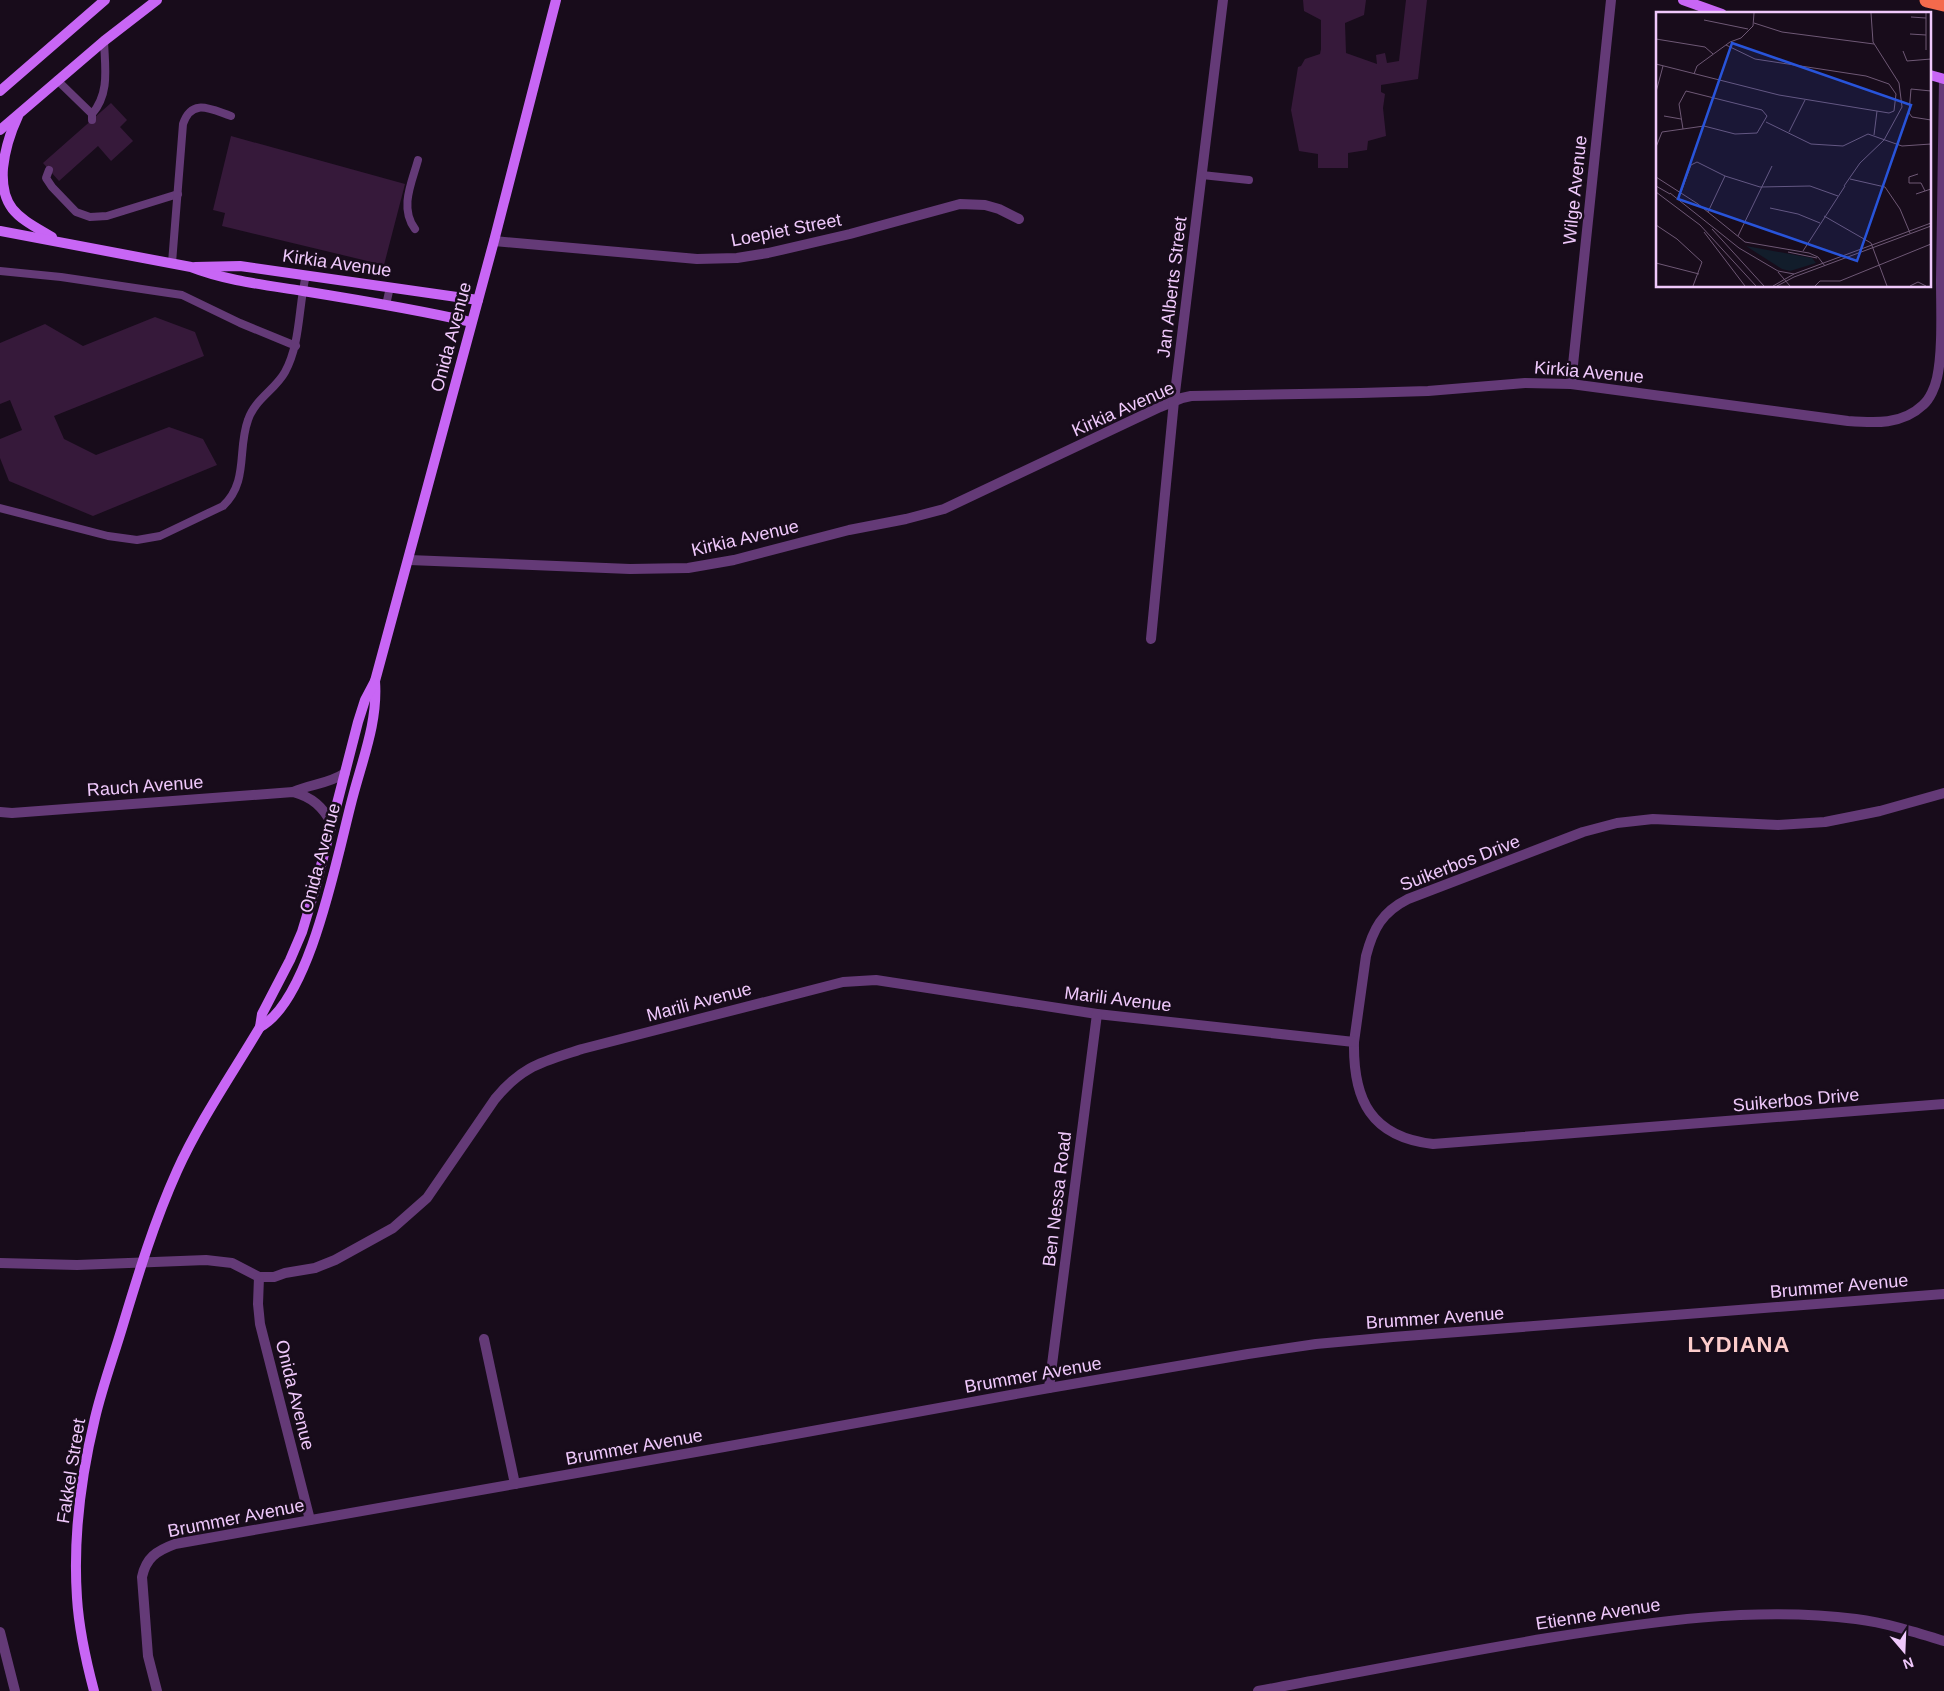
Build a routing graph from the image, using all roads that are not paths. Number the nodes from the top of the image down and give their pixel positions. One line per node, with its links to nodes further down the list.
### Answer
1 (105, 0): 13 (street)
2 (157, 0): 10 (street)
3 (556, 0): 26 (street, Onida Avenue)
4 (1224, 0): 19 (street, Jan Alberts Street)
5 (1611, 0): 37 (street, Wilge Avenue)
6 (1683, 0): 9 (street)
7 (1927, 0): 8 (highway)
8 (1944, 4)
9 (1716, 12)
10 (104, 41): 12 (street); 12 (lane)
11 (1944, 79): 37 (street, Kirkia Avenue)
12 (58, 80): 14 (street)
13 (0, 91)
14 (19, 113): 16 (street); 25 (street)
15 (232, 116): 21 (lane)
16 (0, 130)
17 (418, 160): 23 (lane)
18 (49, 170): 21 (lane)
19 (1202, 175): 20 (lane); 38 (street, Jan Alberts Street)
20 (1249, 180)
21 (178, 194): 27 (lane)
22 (1019, 219): 26 (street, Loepiet Street)
23 (415, 229)
24 (0, 231): 25 (street, Kirkia Avenue)
25 (58, 241): 27 (street, Kirkia Avenue)
26 (494, 241): 33 (street, Onida Avenue)
27 (172, 263): 28 (street, Kirkia Avenue)
28 (191, 267): 30 (street, Kirkia Avenue); 32 (street, Kirkia Avenue)
29 (0, 271): 36 (lane)
30 (306, 275): 31 (street, Kirkia Avenue); 32 (lane)
31 (390, 287): 33 (street, Kirkia Avenue); 34 (lane)
32 (302, 291): 34 (street, Kirkia Avenue); 36 (lane)
33 (478, 300): 35 (street, Onida Avenue)
34 (386, 305): 35 (street, Kirkia Avenue)
35 (471, 322): 40 (street, Onida Avenue)
36 (296, 346): 39 (lane)
37 (1571, 384): 38 (street, Kirkia Avenue)
38 (1174, 401): 40 (street, Kirkia Avenue); 41 (street, Jan Alberts Street)
39 (0, 508)
40 (408, 560): 42 (street, Onida Avenue)
41 (1151, 638)
42 (376, 681): 43 (street, Onida Avenue); 49 (street, Onida Avenue)
43 (345, 772): 44 (street, Rauch Avenue); 47 (street, Onida Avenue)
44 (293, 792): 46 (street, Rauch Avenue); 47 (street, Rauch Avenue)
45 (1944, 793): 50 (street, Suikerbos Drive)
46 (0, 812)
47 (332, 824): 49 (street, Onida Avenue)
48 (1097, 1014): 50 (street, Marili Avenue); 54 (street, Marili Avenue); 57 (street, Ben Nessa Road)
49 (260, 1027): 52 (street, Onida Avenue)
50 (1354, 1042): 51 (street, Suikerbos Drive)
51 (1944, 1104)
52 (142, 1262): 53 (street); 54 (street); 63 (street, Fakkel Street)
53 (0, 1263)
54 (259, 1277): 59 (street, Onida Avenue)
55 (1944, 1294): 57 (street, Brummer Avenue)
56 (484, 1339): 58 (street)
57 (1049, 1388): 58 (street, Brummer Avenue)
58 (514, 1484): 59 (street, Brummer Avenue)
59 (310, 1520): 64 (street, Brummer Avenue)
60 (0, 1632): 62 (street)
61 (1944, 1641): 65 (street, Etienne Avenue)
62 (15, 1691)
63 (94, 1691)
64 (157, 1691)
65 (1258, 1691)

